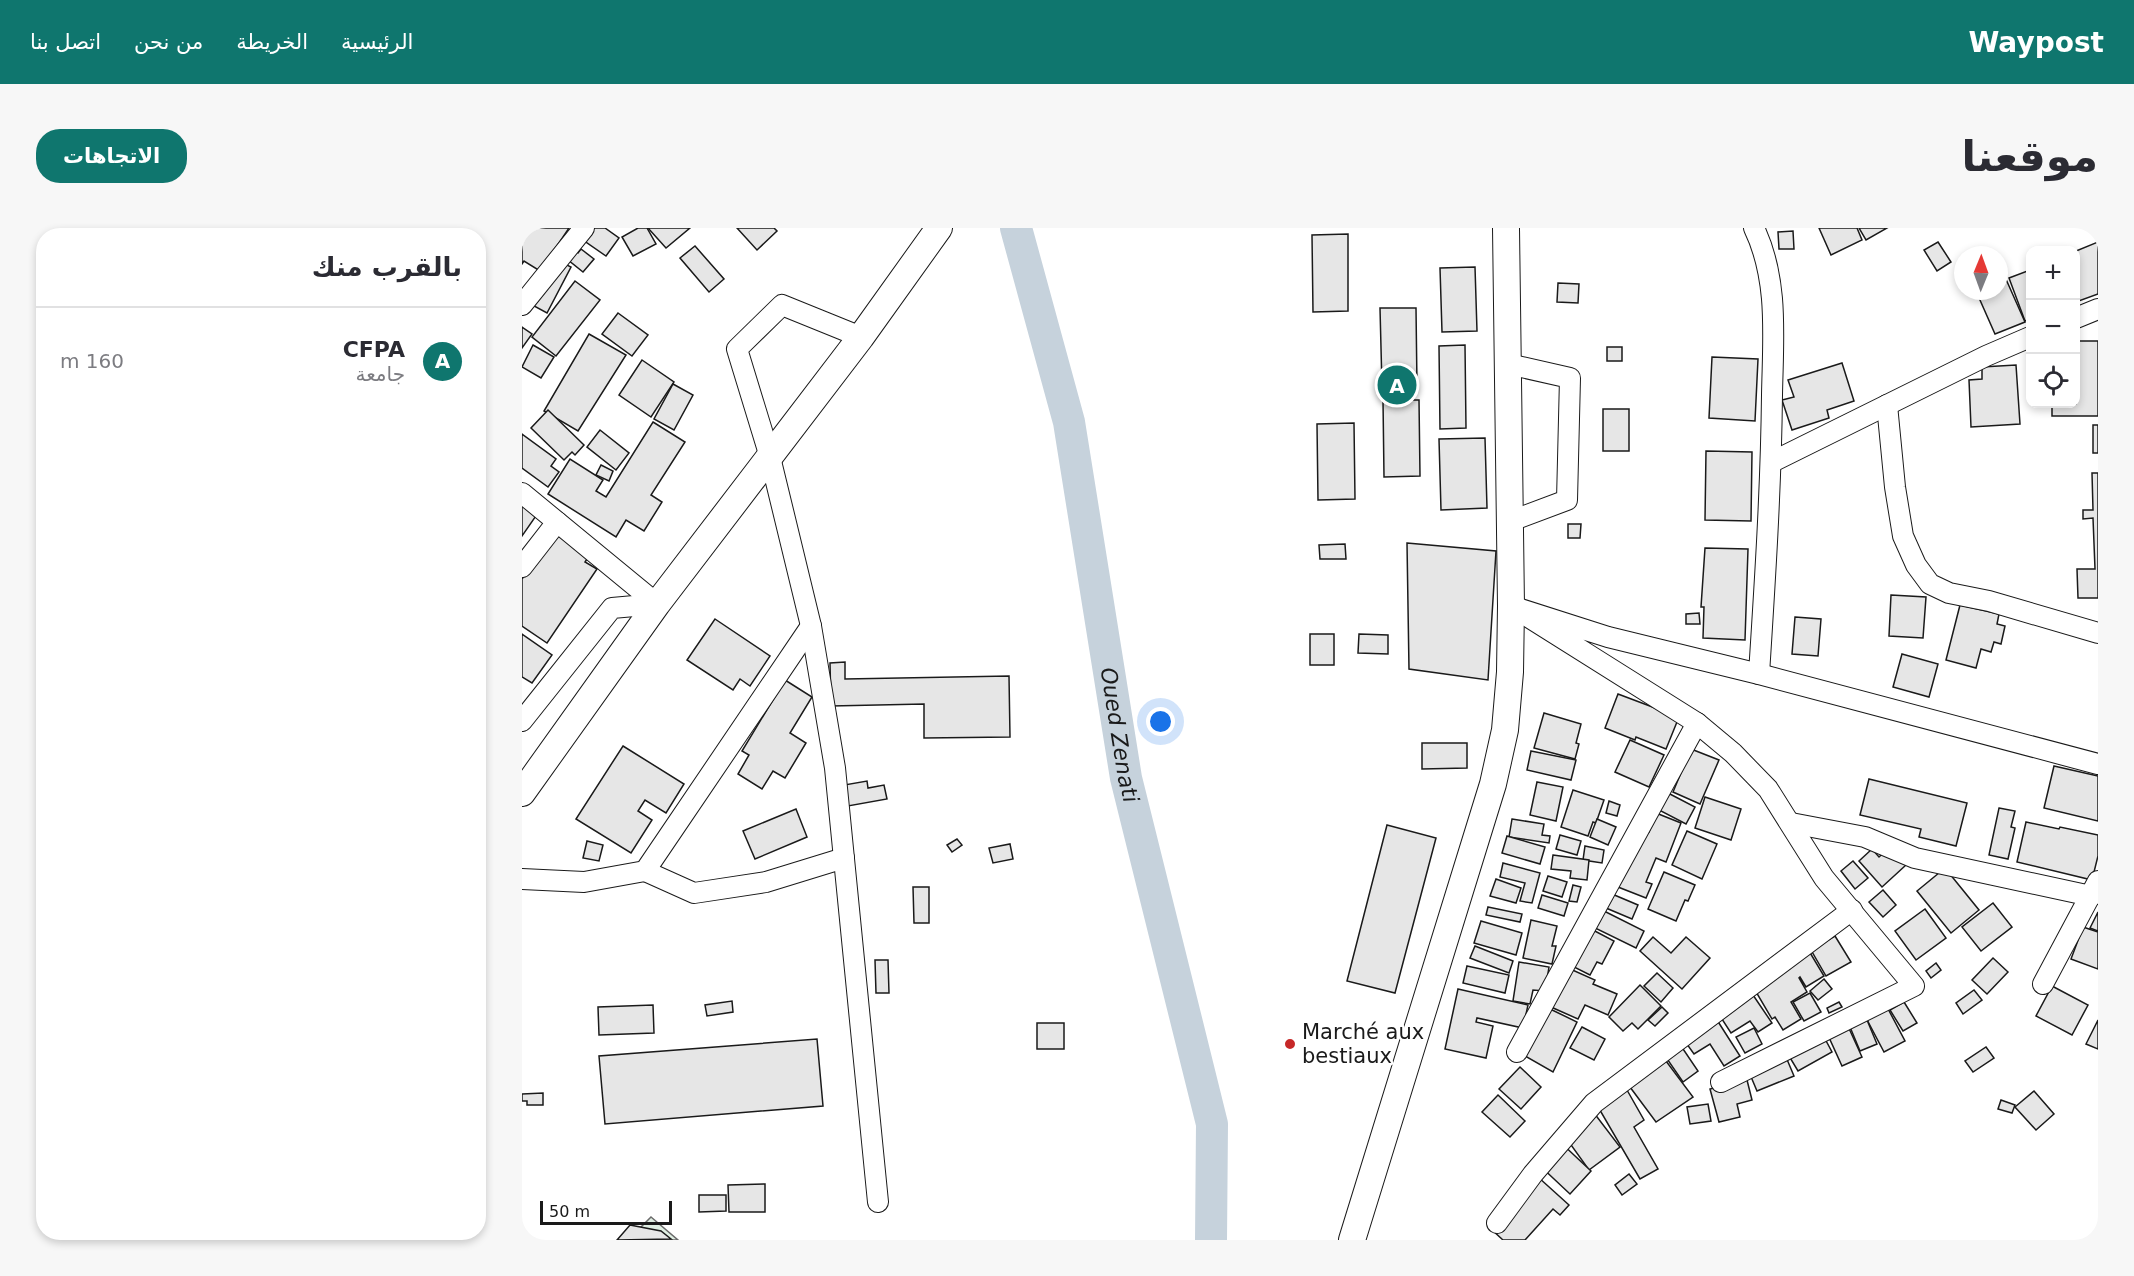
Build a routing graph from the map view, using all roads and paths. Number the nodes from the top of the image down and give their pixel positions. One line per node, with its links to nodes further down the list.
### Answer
1 (584, 228): 5 (street)
2 (1506, 228): 10 (main road)
3 (1754, 228): 13 (street)
4 (938, 230): 8 (main road)
5 (522, 305)
6 (2098, 309): 7 (street)
7 (2080, 316)
8 (861, 337): 12 (main road); 12 (street)
9 (2026, 339): 11 (street)
10 (1508, 364): 15 (main road); 15 (street)
11 (1887, 405): 13 (street); 21 (street)
12 (770, 457): 18 (main road); 20 (street)
13 (1772, 462): 22 (street)
14 (522, 493): 16 (street)
15 (1511, 521): 19 (main road)
16 (557, 522): 17 (street); 18 (street)
17 (522, 567)
18 (657, 604): 23 (street); 26 (main road)
19 (1511, 606): 22 (street); 24 (street); 38 (main road)
20 (811, 626): 28 (street); 29 (street)
21 (2098, 633)
22 (1759, 674): 25 (street)
23 (522, 721)
24 (1697, 723): 27 (street); 34 (street)
25 (2098, 764)
26 (522, 793)
27 (1791, 823): 31 (street); 32 (street)
28 (844, 858): 29 (street); 36 (street)
29 (645, 871): 30 (street)
30 (522, 879)
31 (2095, 888): 33 (street)
32 (1852, 910): 35 (street); 37 (street)
33 (2043, 984)
34 (1517, 1052)
35 (1721, 1082)
36 (878, 1202)
37 (1497, 1223)
38 (1352, 1240)

